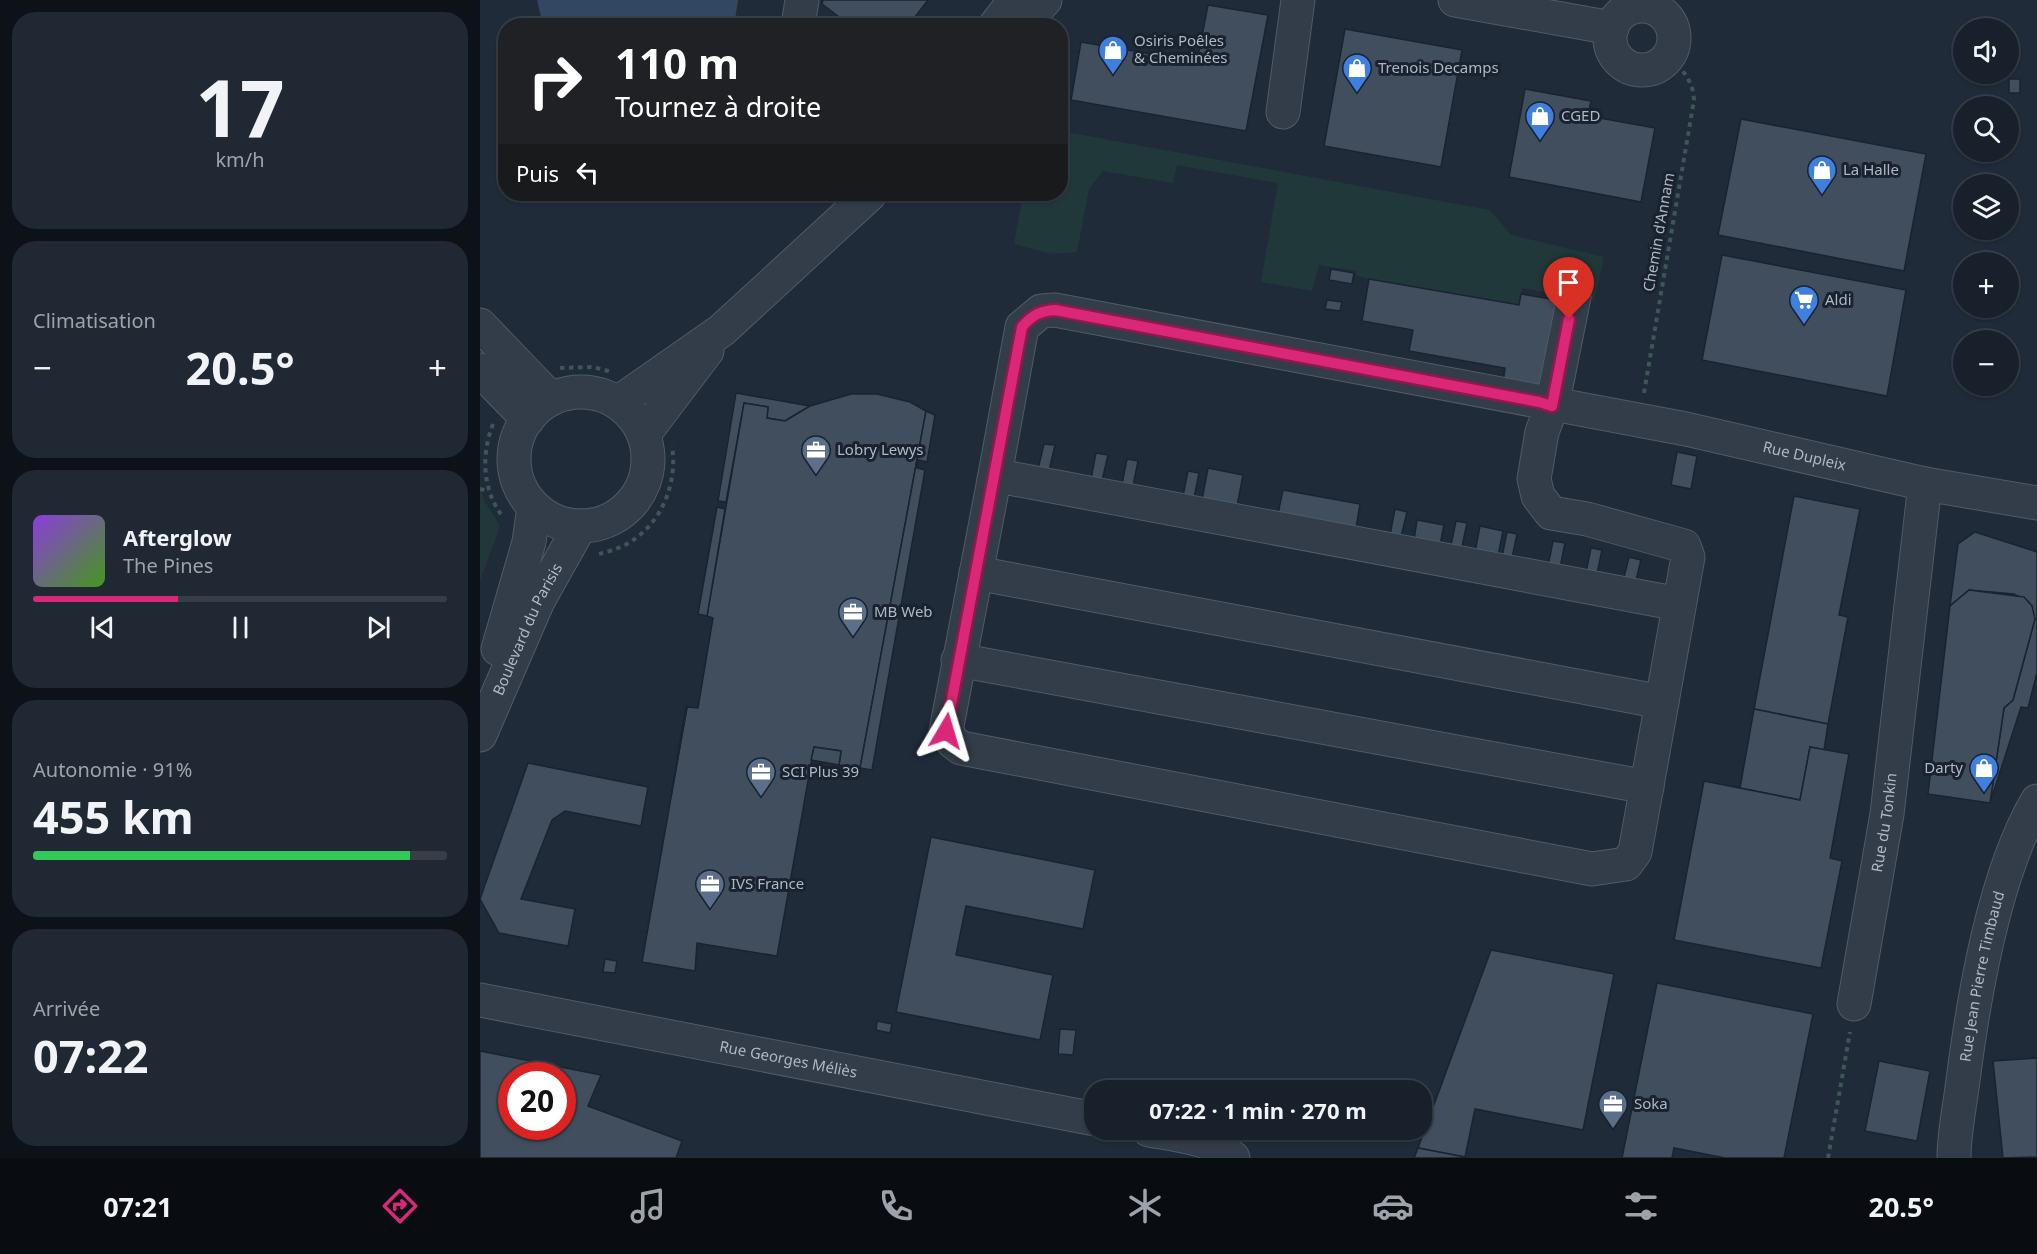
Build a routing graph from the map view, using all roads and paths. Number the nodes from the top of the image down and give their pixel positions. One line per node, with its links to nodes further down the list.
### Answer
1 (802, 0): 7 (street)
2 (1015, 0): 8 (street)
3 (1045, 0): 9 (street)
4 (1298, 0): 12 (street)
5 (1455, 0): 10 (street)
6 (1652, 4): 10 (street); 11 (street)
7 (799, 18)
8 (1001, 18)
9 (1029, 18)
10 (1612, 28): 11 (street)
11 (1668, 56): 21 (path, Chemin d'Annam)
12 (1283, 112)
13 (862, 201): 16 (street)
14 (1574, 297): 20 (street)
15 (480, 326): 19 (street)
16 (722, 330): 18 (street); 22 (street)
17 (480, 370): 19 (street)
18 (629, 394): 19 (street); 19 (path); 22 (street)
19 (530, 398): 26 (path); 28 (street)
20 (1562, 407): 21 (street, Rue Dupleix); 23 (street, Rue Dupleix); 33 (street)
21 (1640, 421): 24 (street, Rue Dupleix)
22 (653, 423): 29 (street); 31 (path)
23 (994, 480): 32 (street); 33 (street)
24 (1925, 484): 27 (street, Rue Dupleix); 41 (street, Rue du Tonkin)
25 (480, 489): 26 (path)
26 (489, 491): 30 (path)
27 (2037, 503)
28 (534, 507): 29 (street); 30 (street, Boulevard du Parisis)
29 (580, 526): 31 (street, Boulevard du Parisis)
30 (529, 542): 36 (street, Boulevard du Parisis)
31 (562, 555): 37 (street, Boulevard du Parisis)
32 (976, 573): 34 (street); 35 (street)
33 (1679, 604): 35 (street)
34 (958, 660): 38 (street); 38 (street)
35 (1662, 702): 38 (street)
36 (480, 711)
37 (480, 735)
38 (1647, 787)
39 (2037, 801): 46 (street, Rue Jean Pierre Timbaud)
40 (480, 1000): 42 (street, Rue Georges Méliès)
41 (1854, 1004): 45 (path)
42 (1084, 1117)
43 (1198, 1140): 44 (street)
44 (1233, 1158)
45 (1828, 1158)
46 (1954, 1158)

